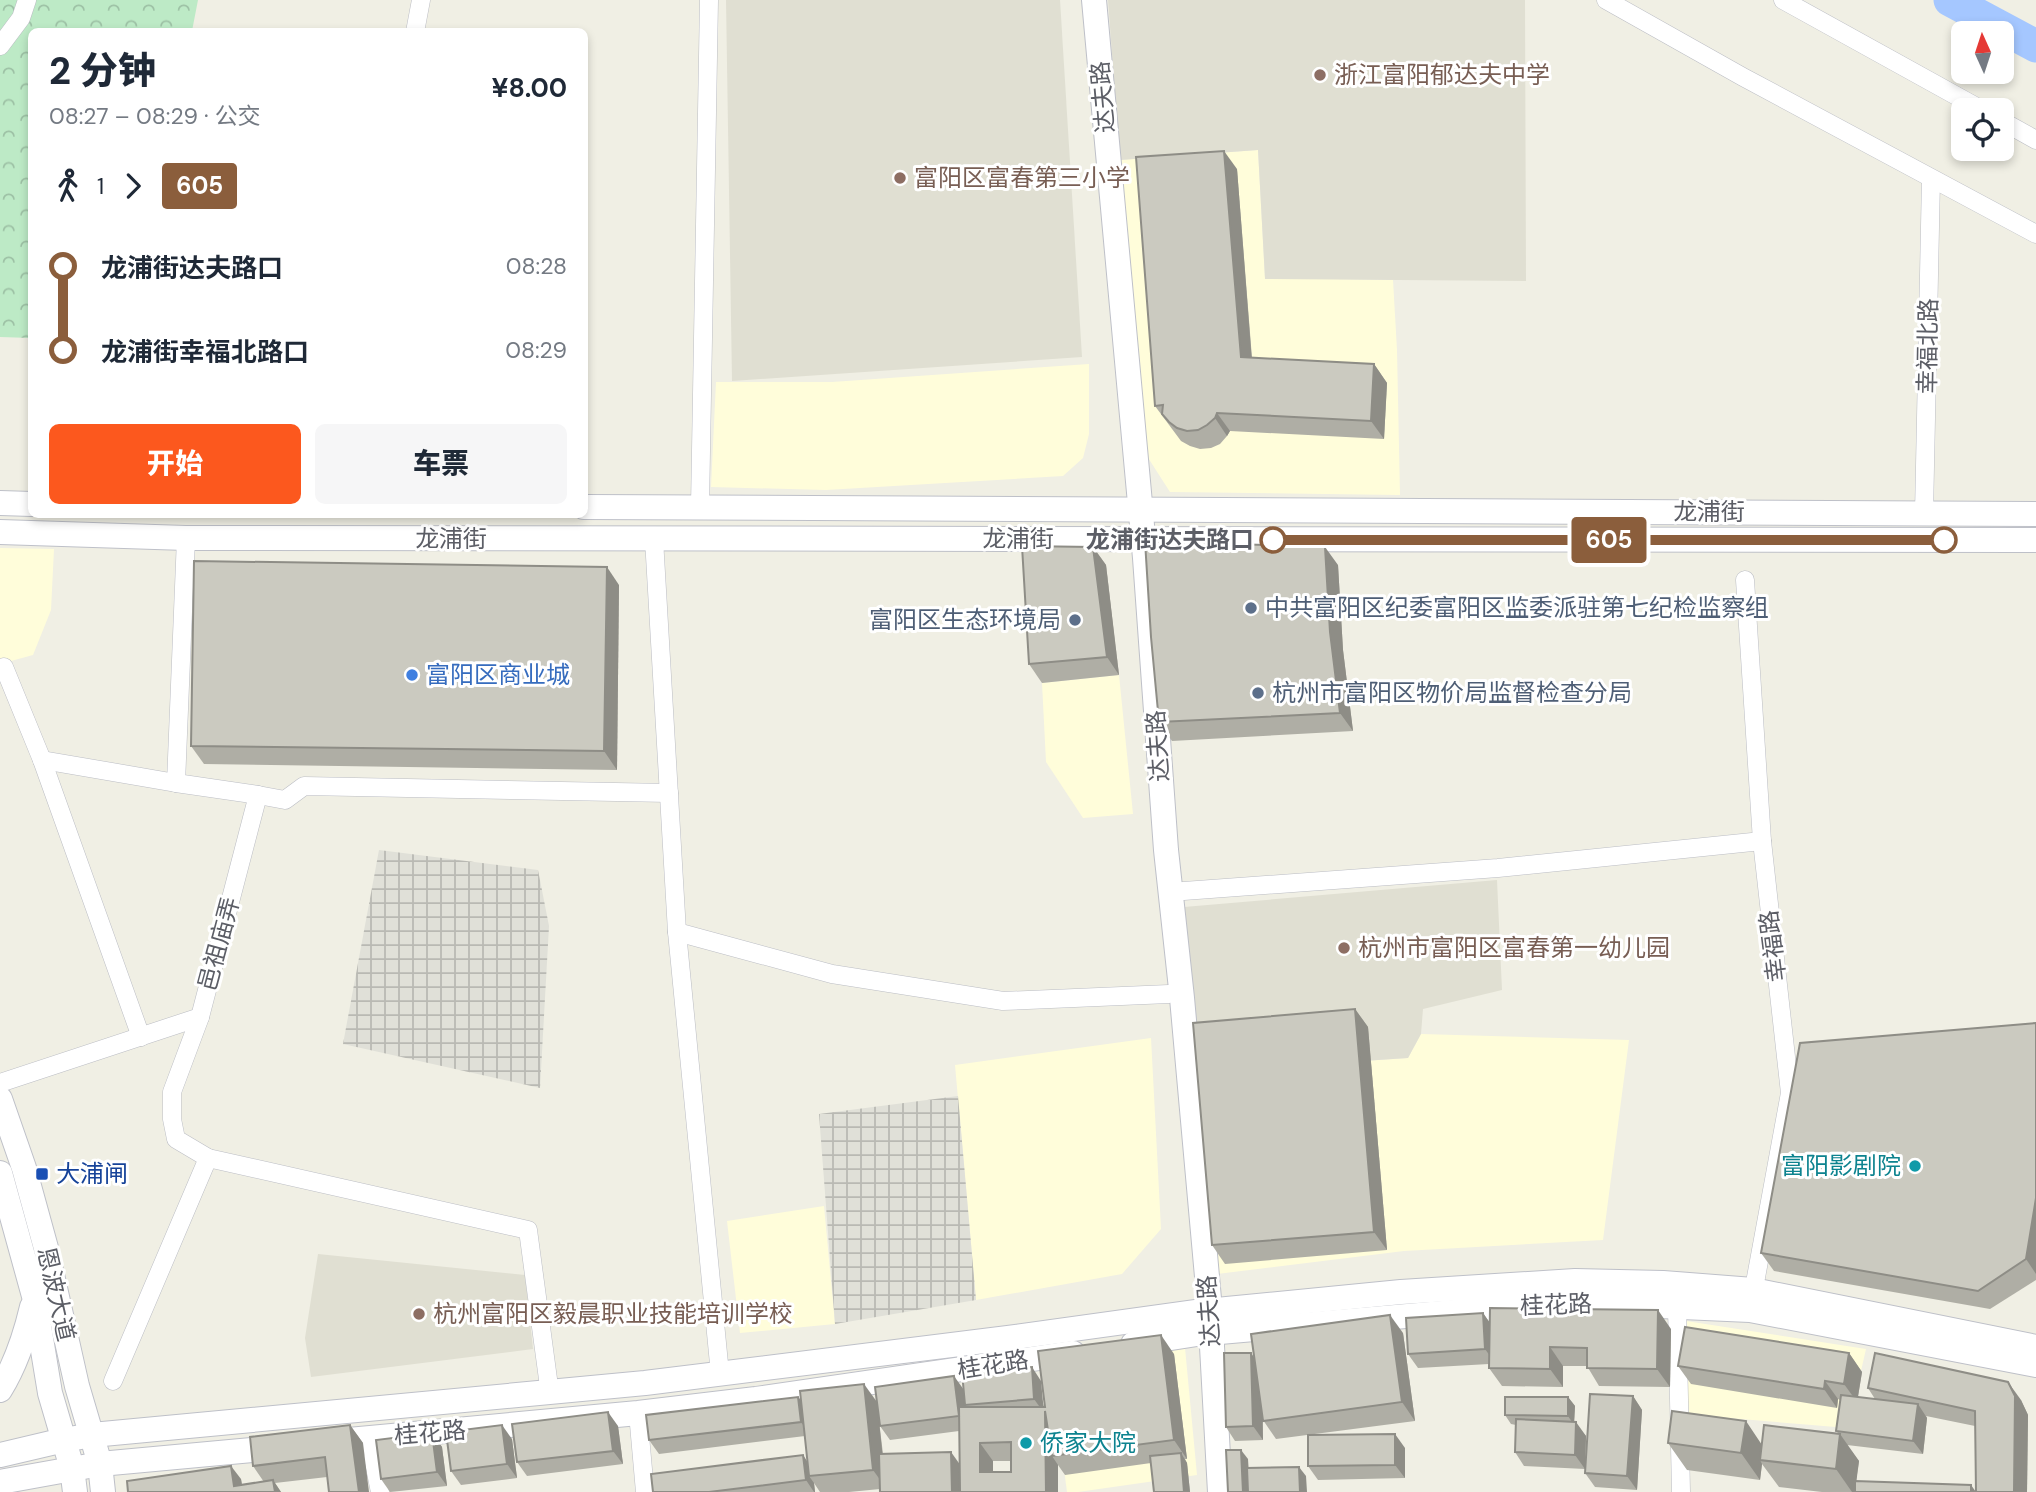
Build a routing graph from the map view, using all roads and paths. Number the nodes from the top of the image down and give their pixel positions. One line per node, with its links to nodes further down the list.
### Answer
1 (27, 0): 9 (street)
2 (421, 0): 8 (street)
3 (709, 0): 18 (street)
4 (1083, 0): 19 (main road, 达夫路)
5 (1094, 0): 19 (main road, 达夫路)
6 (1606, 0): 13 (street)
7 (1783, 0): 10 (street)
8 (416, 28)
9 (0, 46)
10 (1960, 98)
11 (2014, 128): 12 (street)
12 (2036, 140)
13 (1931, 179): 14 (street); 20 (street, 幸福北路)
14 (2036, 234)
15 (0, 503): 16 (main road)
16 (28, 504)
17 (588, 506): 18 (main road, 龙浦街)
18 (700, 507): 19 (main road, 龙浦街)
19 (1133, 509): 20 (main road, 龙浦街); 25 (main road, 达夫路)
20 (1924, 514): 21 (main road, 龙浦街)
21 (2036, 514)
22 (0, 532): 23 (main road, 龙浦街)
23 (186, 538): 24 (main road, 龙浦街); 30 (street)
24 (654, 539): 25 (main road, 龙浦街); 31 (street)
25 (1136, 539): 26 (main road, 龙浦街); 34 (main road, 达夫路); 36 (main road, 达夫路)
26 (2036, 540)
27 (1745, 580): 33 (street, 幸福路)
28 (0, 669): 29 (street)
29 (42, 760): 30 (street); 38 (street)
30 (176, 783): 32 (street)
31 (669, 793): 32 (street); 35 (street)
32 (258, 795): 37 (street, 邑祖庙弄)
33 (1762, 841): 34 (street); 44 (street, 幸福路)
34 (1170, 892): 46 (main road, 达夫路)
35 (677, 932): 36 (street); 49 (street)
36 (1169, 994): 46 (main road, 达夫路)
37 (200, 1017): 38 (street); 41 (street, 邑祖庙弄)
38 (141, 1037): 39 (street)
39 (0, 1083)
40 (0, 1099): 54 (main road, 恩波大道)
41 (208, 1158): 50 (street); 52 (street, 邑祖庙弄)
42 (0, 1173): 43 (main road, 恩波大道)
43 (34, 1296): 51 (main road); 56 (main road, 恩波大道)
44 (1752, 1300): 45 (main road, 桂花路); 46 (main road); 47 (main road); 48 (main road, 桂花路)
45 (1677, 1306): 46 (main road, 桂花路); 66 (street)
46 (1203, 1322): 49 (main road); 53 (main road, 桂花路); 64 (main road, 达夫路); 65 (main road, 达夫路)
47 (2036, 1347)
48 (2036, 1365)
49 (720, 1374): 52 (main road)
50 (113, 1381)
51 (0, 1390)
52 (550, 1394): 54 (main road)
53 (638, 1413): 55 (main road, 桂花路); 63 (street)
54 (92, 1435): 56 (main road); 58 (main road, 恩波大道)
55 (369, 1438): 58 (main road, 桂花路); 62 (street)
56 (64, 1440): 57 (main road); 59 (main road, 恩波大道)
57 (0, 1455)
58 (100, 1464): 59 (main road, 桂花路); 61 (main road, 恩波大道)
59 (73, 1480): 60 (main road, 桂花路)
60 (0, 1482)
61 (103, 1492)
62 (380, 1492)
63 (645, 1492)
64 (1206, 1492)
65 (1220, 1492)
66 (1681, 1492)

